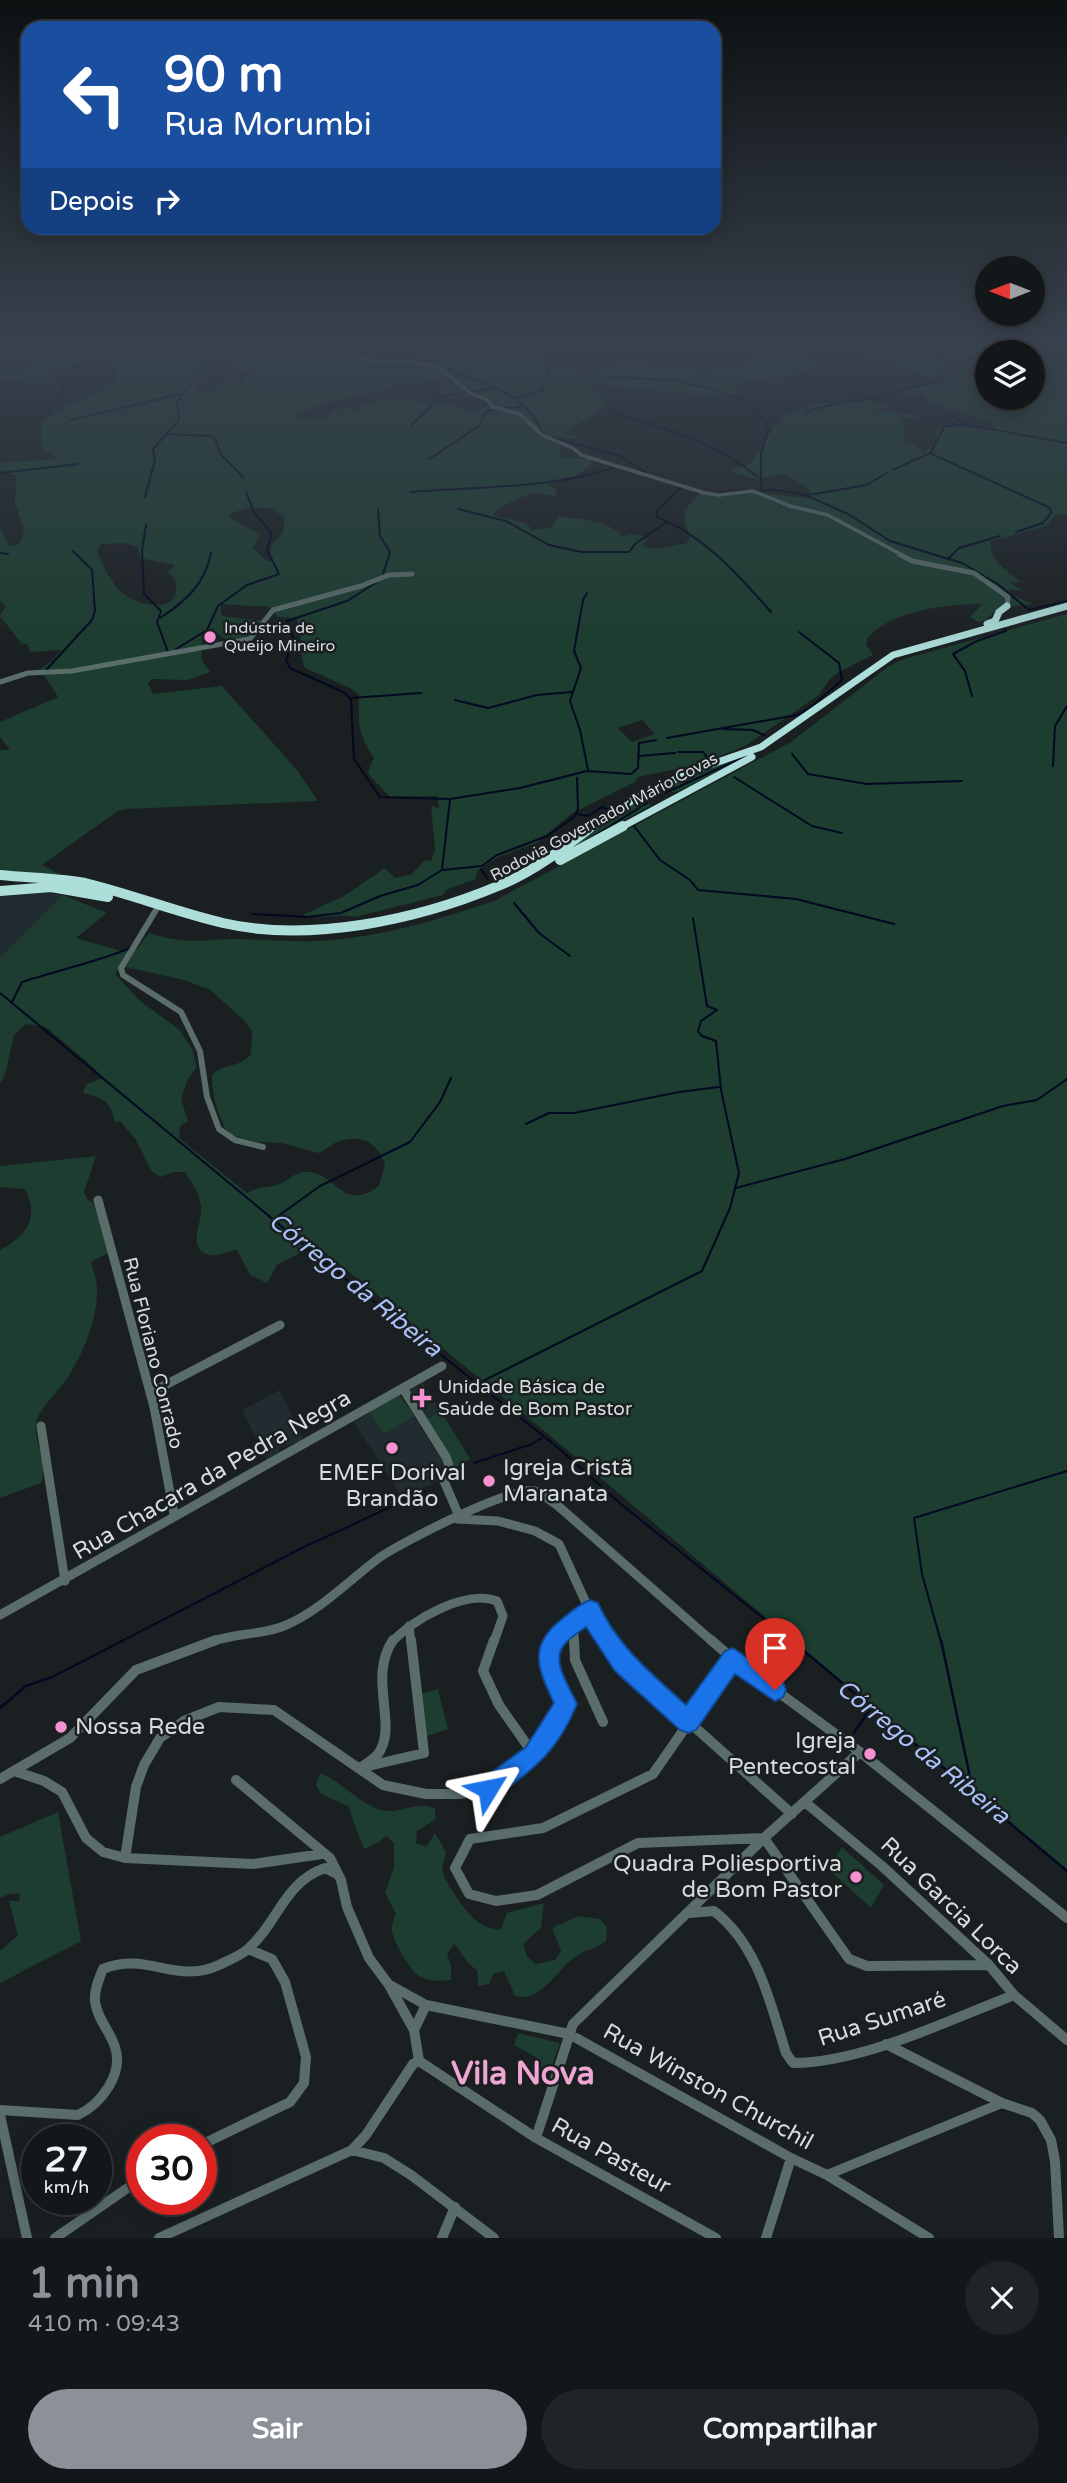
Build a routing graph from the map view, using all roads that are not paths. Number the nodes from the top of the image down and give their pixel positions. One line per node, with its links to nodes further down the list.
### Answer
1 (573, 449): 3 (street)
2 (412, 575): 7 (street)
3 (1007, 606): 5 (highway); 6 (highway)
4 (1067, 608): 5 (highway, Rodovia Governador Mário Covas); 9 (highway, Rodovia Governador Mário Covas)
5 (1052, 610): 6 (highway, Rodovia Governador Mário Covas)
6 (950, 637): 8 (highway, Rodovia Governador Mário Covas)
7 (0, 682)
8 (692, 771): 9 (highway); 10 (highway, Rodovia Governador Mário Covas)
9 (707, 780): 11 (highway, Rodovia Governador Mário Covas)
10 (608, 814): 11 (highway); 12 (highway, Rodovia Governador Mário Covas)
11 (624, 825): 15 (highway, Rodovia Governador Mário Covas)
12 (0, 878): 14 (highway, Rodovia Governador Mário Covas)
13 (0, 891): 14 (highway)
14 (135, 904): 15 (highway, Rodovia Governador Mário Covas)
15 (156, 910): 16 (street)
16 (263, 1147)
17 (98, 1200): 21 (street, Rua Floriano Conrado)
18 (281, 1325): 21 (street)
19 (442, 1366): 20 (street, Rua Chacara da Pedra Negra)
20 (404, 1390): 23 (street, Rua Chacara da Pedra Negra); 24 (street)
21 (150, 1393): 23 (street, Rua Floriano Conrado)
22 (41, 1426): 25 (street)
23 (174, 1514): 25 (street, Rua Chacara da Pedra Negra)
24 (458, 1518): 26 (street); 30 (street); 36 (street)
25 (65, 1581): 27 (street, Rua Chacara da Pedra Negra)
26 (590, 1610): 28 (street); 32 (street)
27 (0, 1615)
28 (574, 1624): 31 (street); 34 (street)
29 (409, 1626): 34 (street); 35 (street); 35 (street)
30 (733, 1659): 32 (street); 33 (street)
31 (603, 1722)
32 (688, 1722): 40 (street); 41 (street)
33 (860, 1752): 39 (street); 46 (street)
34 (534, 1755): 35 (street)
35 (360, 1768): 43 (street)
36 (14, 1771): 37 (street); 43 (street)
37 (0, 1779)
38 (236, 1780): 42 (street)
39 (806, 1803): 40 (street); 48 (street, Rua Garcia Lorca)
40 (792, 1814): 41 (street)
41 (764, 1838): 45 (street); 48 (street, Rua Sumaré)
42 (322, 1854): 43 (street); 44 (street)
43 (125, 1858)
44 (341, 1880): 47 (street); 49 (street)
45 (688, 1913): 53 (street); 55 (street, Rua Sumaré)
46 (1067, 1918)
47 (248, 1949): 58 (street); 60 (street)
48 (989, 1965): 50 (street, Rua Garcia Lorca)
49 (393, 1989): 51 (street, Rua Winston Churchil); 52 (street)
50 (1014, 1996): 54 (street, Rua Garcia Lorca); 55 (street, Rua Sumaré)
51 (426, 2005): 52 (street); 53 (street, Rua Winston Churchil)
52 (414, 2030): 56 (street)
53 (569, 2035): 61 (street); 63 (street, Rua Winston Churchil)
54 (1067, 2040)
55 (886, 2044): 57 (street)
56 (419, 2061): 61 (street, Rua Pasteur); 62 (street)
57 (1002, 2103): 64 (street); 75 (street)
58 (0, 2110)
59 (0, 2115): 67 (street)
60 (217, 2137)
61 (536, 2138): 72 (street, Rua Pasteur)
62 (352, 2150): 66 (street); 69 (street)
63 (791, 2158): 64 (street, Rua Winston Churchil); 73 (street)
64 (827, 2175): 74 (street, Rua Winston Churchil)
65 (126, 2189): 68 (street)
66 (455, 2207): 70 (street); 71 (street)
67 (27, 2238)
68 (55, 2238)
69 (159, 2238)
70 (442, 2238)
71 (494, 2238)
72 (715, 2238)
73 (766, 2238)
74 (929, 2238)
75 (1059, 2238)

